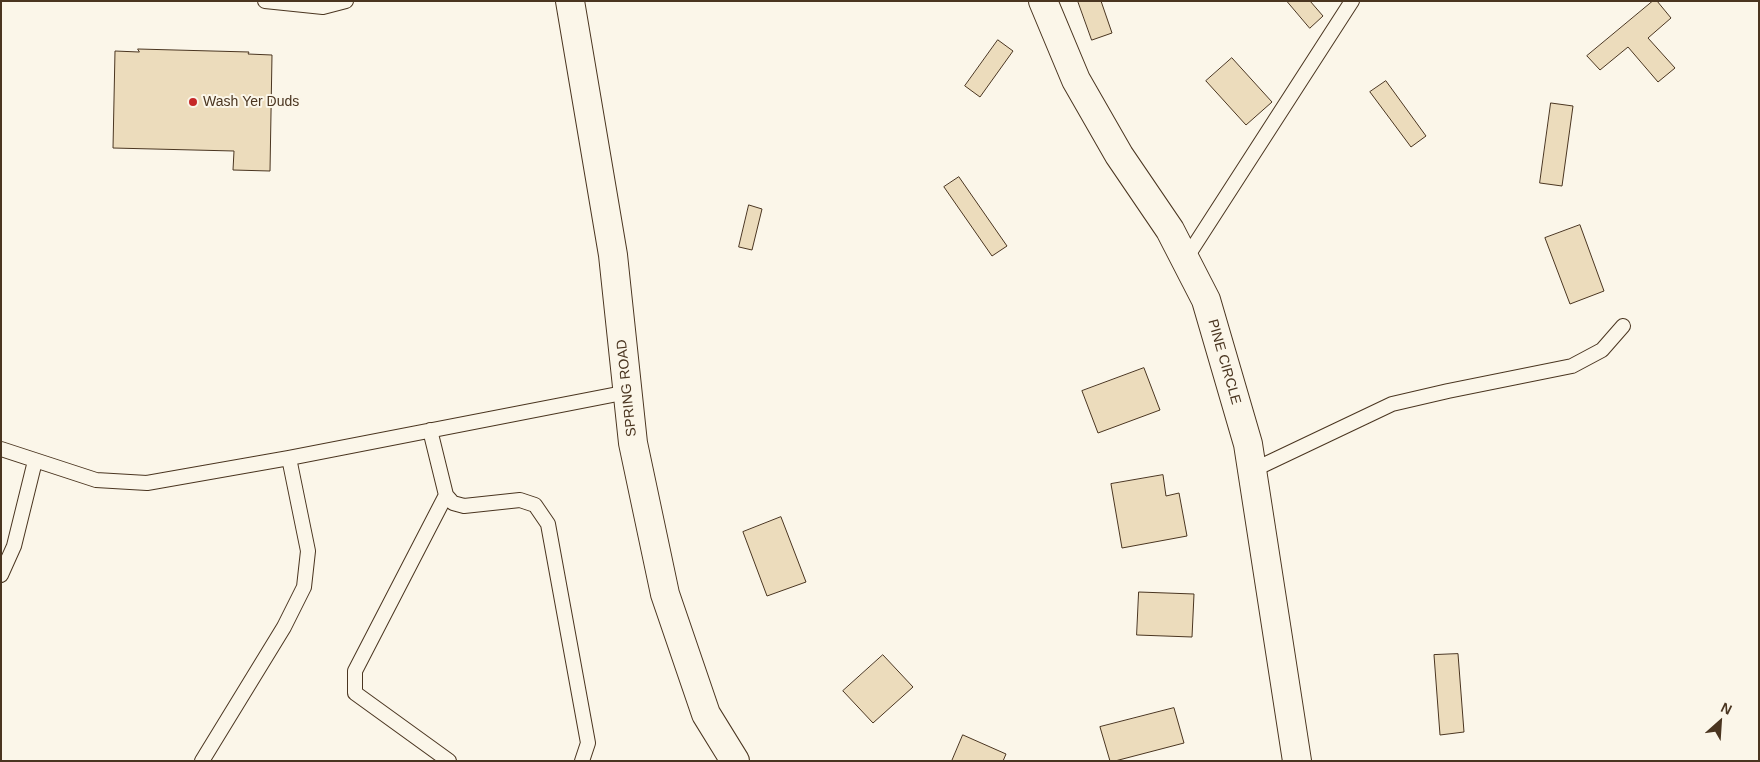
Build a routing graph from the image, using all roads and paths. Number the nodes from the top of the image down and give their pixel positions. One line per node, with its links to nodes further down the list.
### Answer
1 (265, 1): 2 (lane)
2 (346, 1)
3 (570, 1): 8 (street, SPRING ROAD)
4 (1043, 1): 6 (street, PINE CIRCLE)
5 (1352, 1): 6 (lane)
6 (1185, 260): 13 (street, PINE CIRCLE)
7 (1623, 326): 13 (lane)
8 (628, 392): 9 (lane); 19 (street, SPRING ROAD)
9 (430, 430): 11 (lane); 14 (lane)
10 (1, 450): 12 (lane)
11 (289, 458): 12 (lane); 16 (lane)
12 (36, 460): 15 (lane)
13 (1252, 471): 20 (street, PINE CIRCLE)
14 (446, 495): 17 (lane); 18 (lane)
15 (1, 575)
16 (202, 761)
17 (449, 761)
18 (582, 761)
19 (735, 761)
20 (1297, 761)

